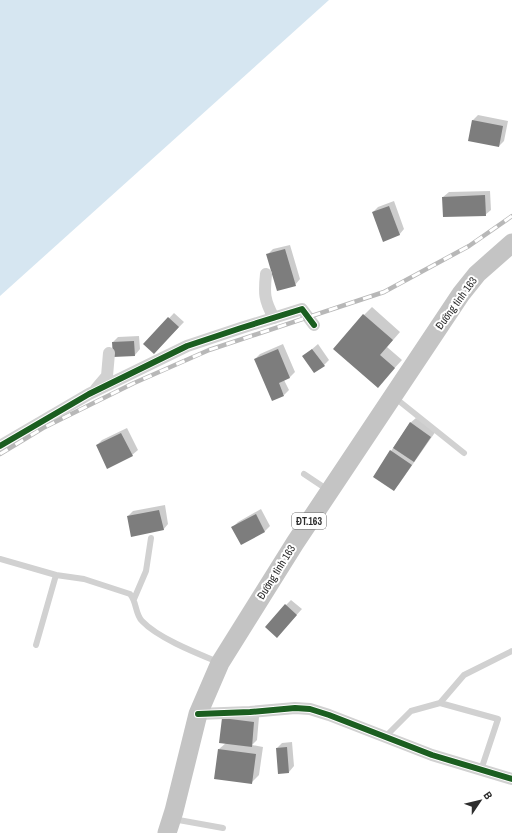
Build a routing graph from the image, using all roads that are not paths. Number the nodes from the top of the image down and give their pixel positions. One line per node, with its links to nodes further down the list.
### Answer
1 (512, 243): 7 (main road, Đường tỉnh 163 / ĐT.163)
2 (266, 274): 3 (street)
3 (274, 318): 4 (street); 6 (street)
4 (314, 325)
5 (109, 353): 6 (street)
6 (94, 392): 8 (street)
7 (392, 396): 9 (lane); 11 (main road, Đường tỉnh 163 / ĐT.163)
8 (0, 446)
9 (464, 453)
10 (304, 474): 11 (lane)
11 (329, 490): 18 (main road, Đường tỉnh 163 / ĐT.163)
12 (151, 538): 15 (lane)
13 (0, 559): 14 (lane)
14 (56, 575): 15 (lane); 16 (lane)
15 (134, 600): 18 (lane)
16 (36, 645)
17 (512, 651): 19 (lane)
18 (220, 663): 20 (main road, Đường tỉnh 163 / ĐT.163)
19 (440, 703): 21 (lane); 22 (lane)
20 (198, 714): 21 (street); 24 (main road, Đường tỉnh 163 / ĐT.163)
21 (385, 737): 22 (street)
22 (481, 770): 23 (street)
23 (512, 779)
24 (169, 826): 25 (lane)
25 (223, 828)

